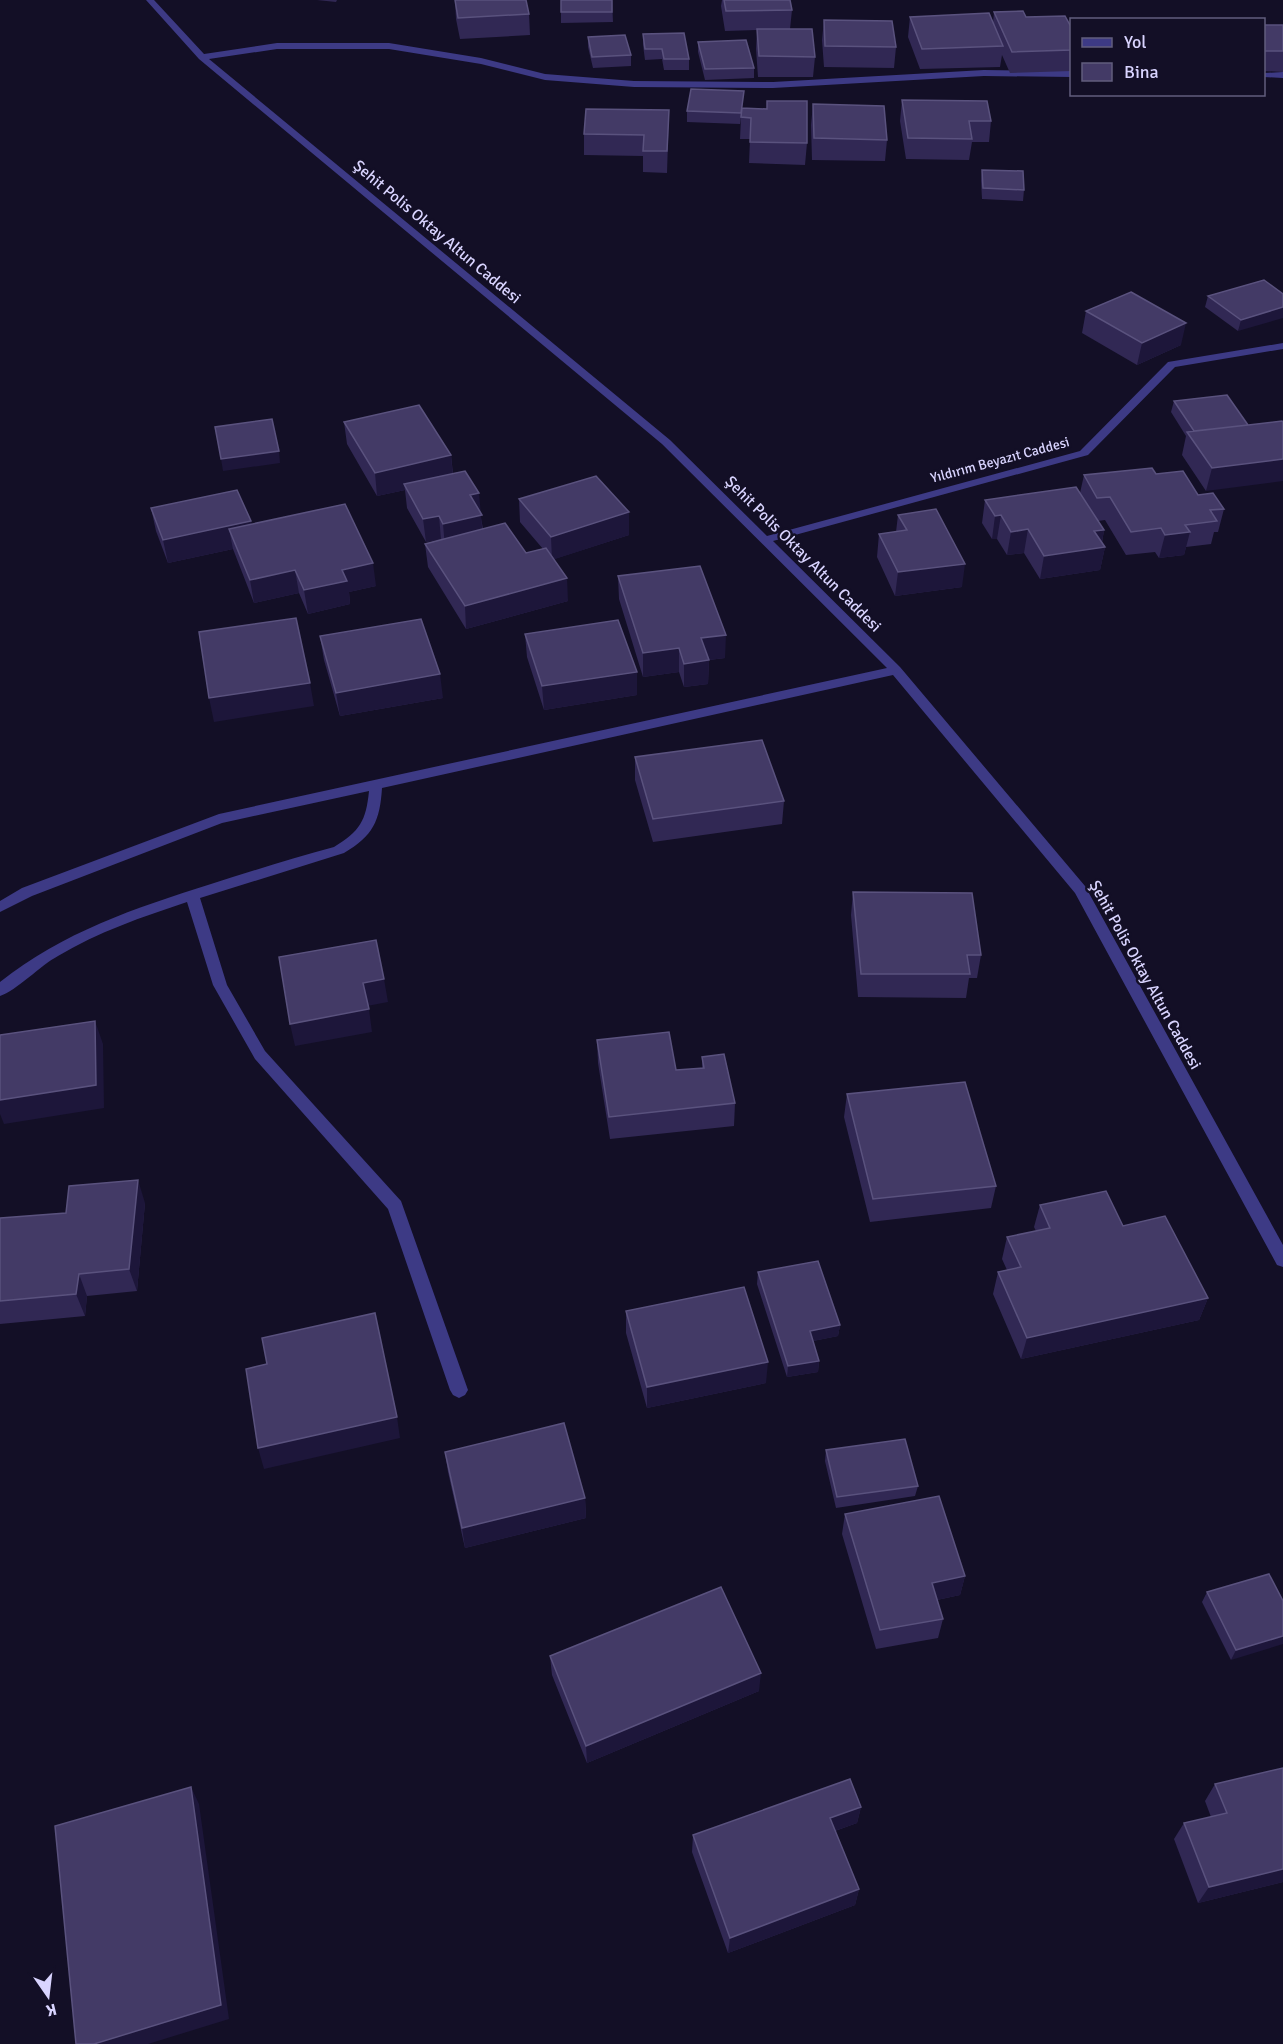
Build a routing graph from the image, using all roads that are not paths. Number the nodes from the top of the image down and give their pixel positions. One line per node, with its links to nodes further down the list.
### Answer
1 (150, 0): 2 (street, Şehit Polis Oktay Altun Caddesi)
2 (202, 57): 3 (street); 7 (street, Şehit Polis Oktay Altun Caddesi)
3 (1070, 74)
4 (1265, 75): 5 (street)
5 (1283, 75)
6 (1283, 346): 7 (street, Yıldırım Beyazıt Caddesi)
7 (765, 540): 8 (street, Şehit Polis Oktay Altun Caddesi)
8 (896, 670): 9 (street); 13 (street, Şehit Polis Oktay Altun Caddesi)
9 (376, 784): 10 (street); 11 (street)
10 (192, 895): 12 (street); 14 (street)
11 (0, 907)
12 (0, 990)
13 (1283, 1260)
14 (459, 1390)

